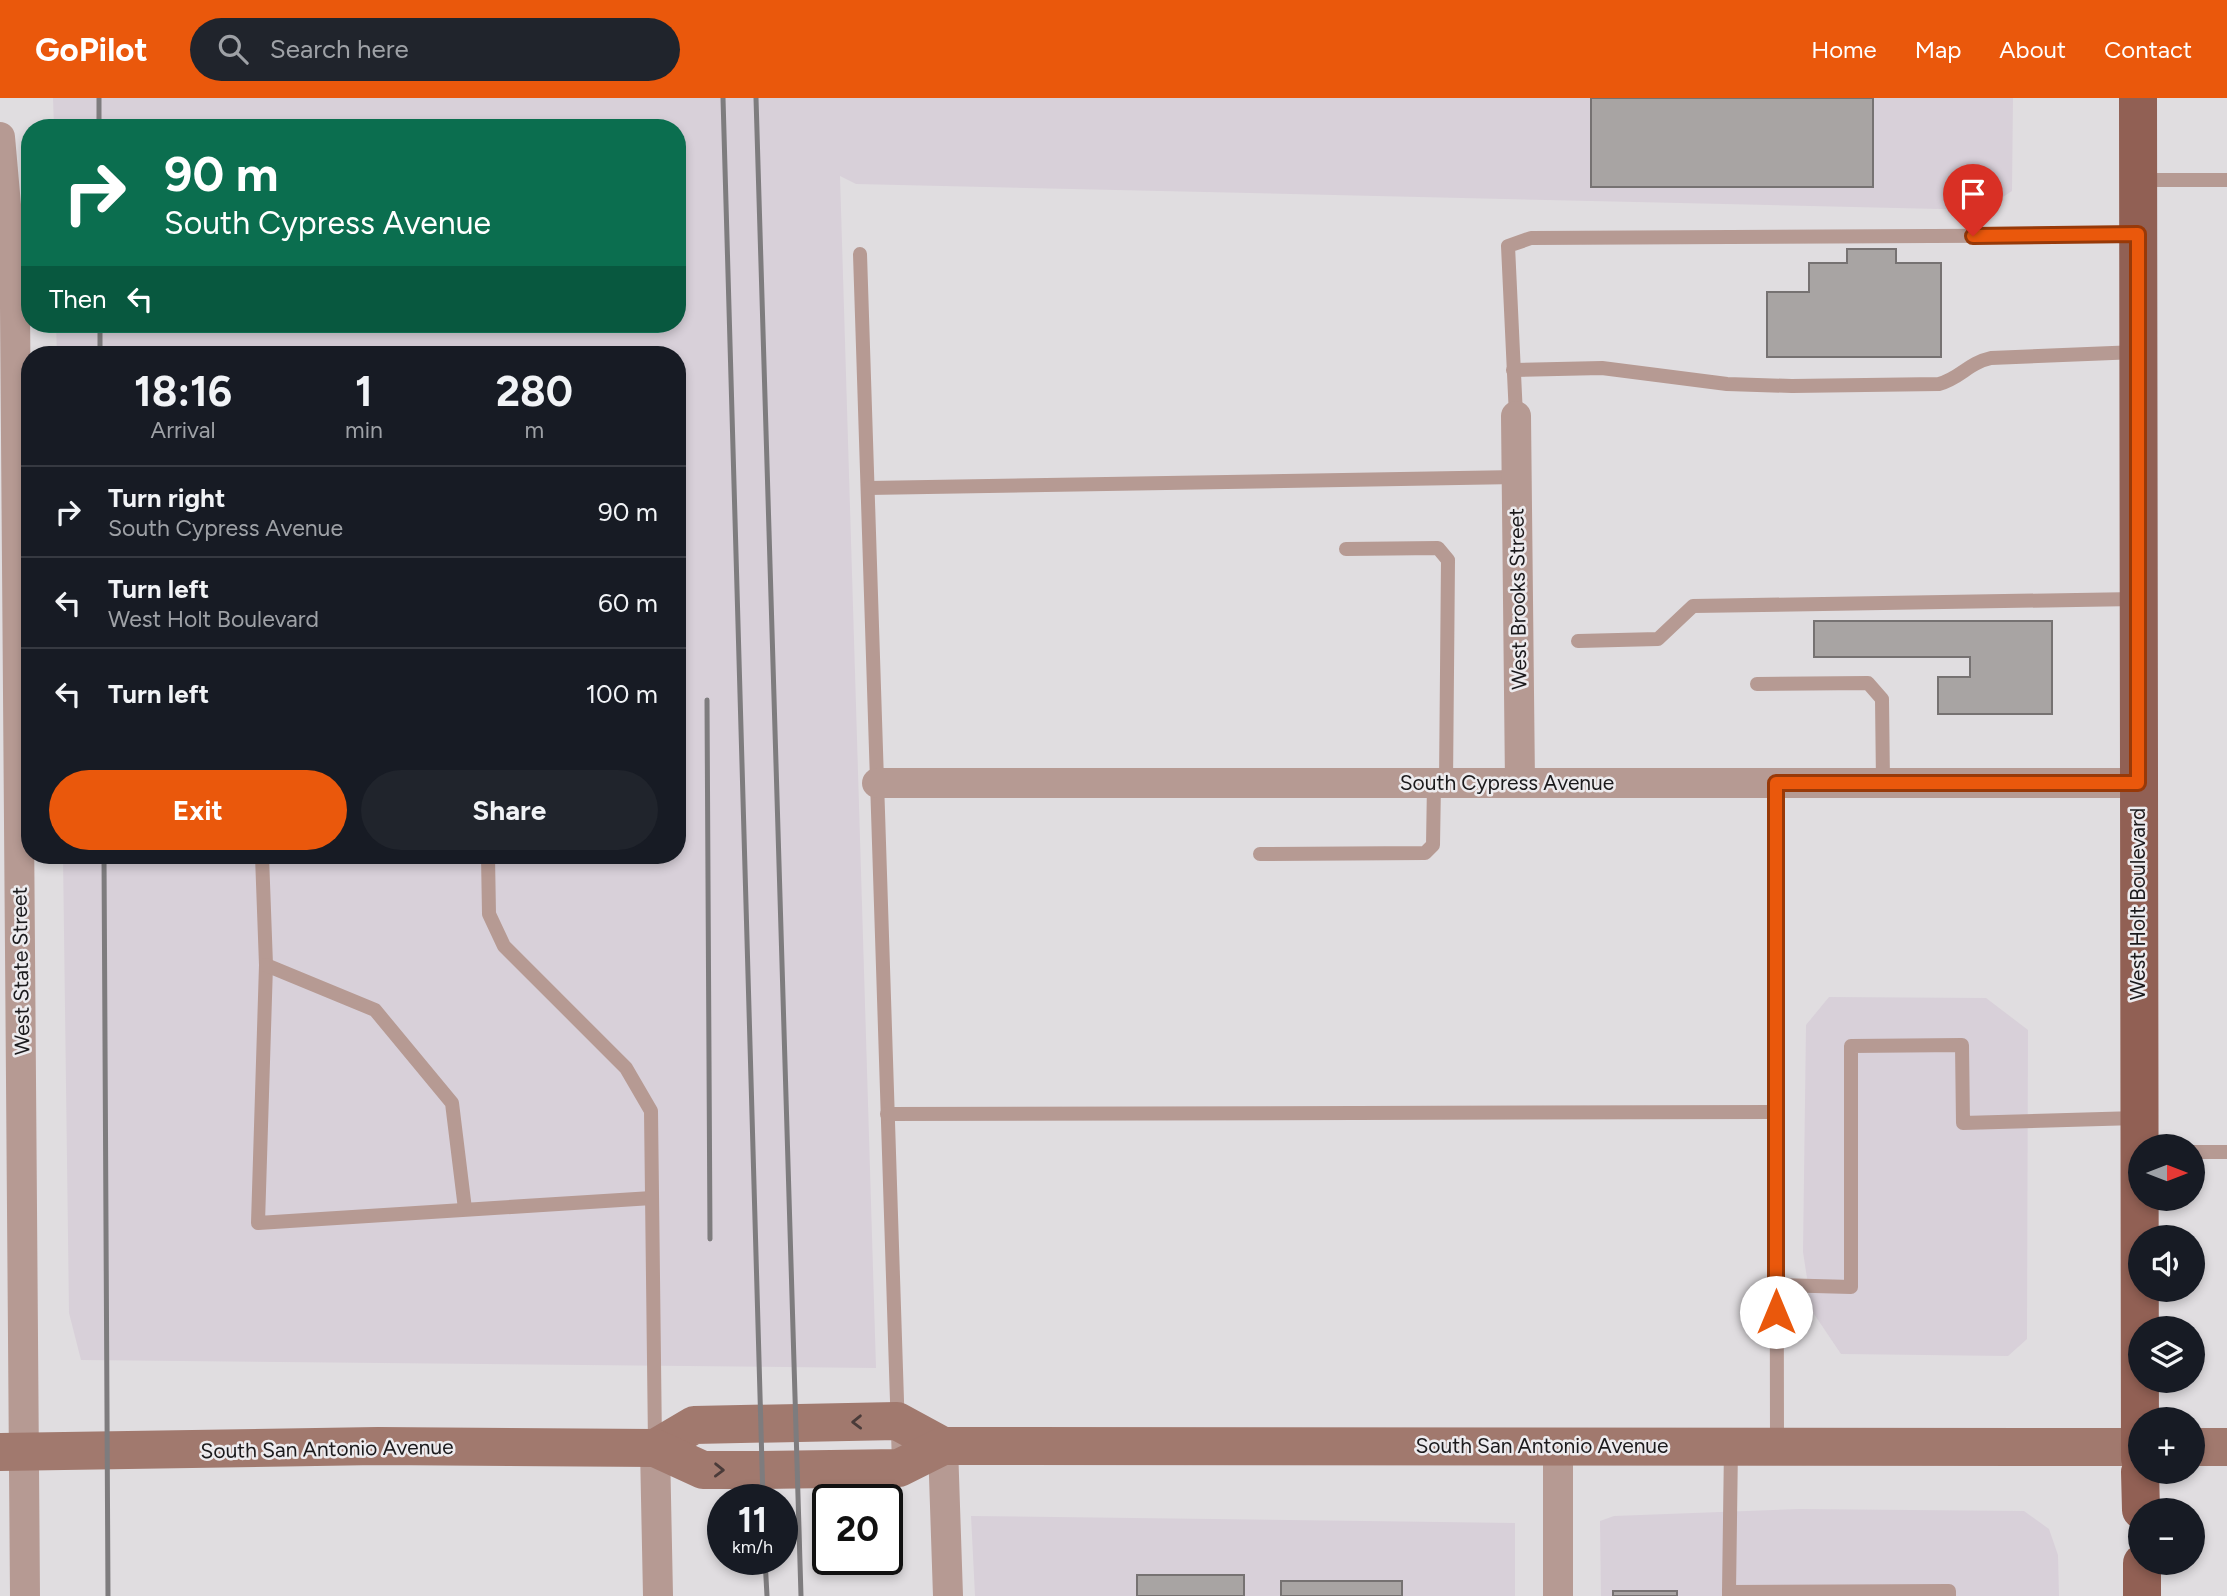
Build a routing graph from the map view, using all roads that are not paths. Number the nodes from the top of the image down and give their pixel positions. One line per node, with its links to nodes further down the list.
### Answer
1 (2138, 98): 3 (main road, West Holt Boulevard)
2 (0, 137): 46 (street, West State Street)
3 (2138, 180): 4 (lane); 5 (main road, West Holt Boulevard)
4 (2227, 180)
5 (2138, 234): 7 (main road, West Holt Boulevard); 8 (lane)
6 (860, 254): 11 (lane)
7 (2138, 352): 8 (lane); 13 (main road, West Holt Boulevard)
8 (1513, 370): 9 (lane)
9 (1516, 416): 10 (street, West Brooks Street)
10 (1517, 477): 11 (lane); 19 (street, West Brooks Street)
11 (868, 488): 17 (lane)
12 (1346, 549): 18 (lane)
13 (2138, 599): 14 (lane); 21 (main road, West Holt Boulevard)
14 (1578, 642)
15 (1757, 684): 16 (lane)
16 (1883, 782): 20 (street, South Cypress Avenue); 21 (street, South Cypress Avenue)
17 (877, 783): 18 (street, South Cypress Avenue); 27 (lane)
18 (1440, 783): 19 (street, South Cypress Avenue); 22 (lane)
19 (1520, 783): 20 (street, South Cypress Avenue)
20 (1776, 783): 26 (lane)
21 (2138, 783): 28 (main road, West Holt Boulevard)
22 (1260, 855)
23 (262, 864): 25 (lane)
24 (488, 864): 32 (lane)
25 (266, 965): 33 (lane); 33 (lane)
26 (1776, 1112): 27 (lane); 35 (lane)
27 (887, 1114): 37 (lane)
28 (2139, 1134)
29 (2128, 1140): 35 (lane)
30 (2205, 1152): 31 (lane)
31 (2227, 1152)
32 (652, 1198): 33 (lane); 44 (lane)
33 (465, 1209)
34 (2139, 1211): 36 (main road, West Holt Boulevard)
35 (1776, 1285): 45 (lane)
36 (2140, 1407)
37 (897, 1421): 39 (street, South San Antonio Avenue); 44 (street, South San Antonio Avenue, one-way to 44); 47 (lane)
38 (1559, 1445): 39 (street, South San Antonio Avenue); 40 (street, South San Antonio Avenue); 53 (street)
39 (943, 1446): 47 (street, South San Antonio Avenue); 52 (street)
40 (1731, 1447): 45 (street, South San Antonio Avenue); 49 (lane)
41 (2128, 1447): 45 (street, South San Antonio Avenue)
42 (2205, 1447): 43 (street)
43 (2227, 1447)
44 (655, 1448): 46 (street, South San Antonio Avenue); 47 (street, South San Antonio Avenue, one-way to 47); 51 (street)
45 (1777, 1448)
46 (13, 1452): 50 (street, West State Street)
47 (899, 1468)
48 (2142, 1575): 55 (main road)
49 (1729, 1594): 54 (lane)
50 (25, 1596)
51 (658, 1596)
52 (947, 1596)
53 (1558, 1596)
54 (1949, 1596)
55 (2142, 1596)

